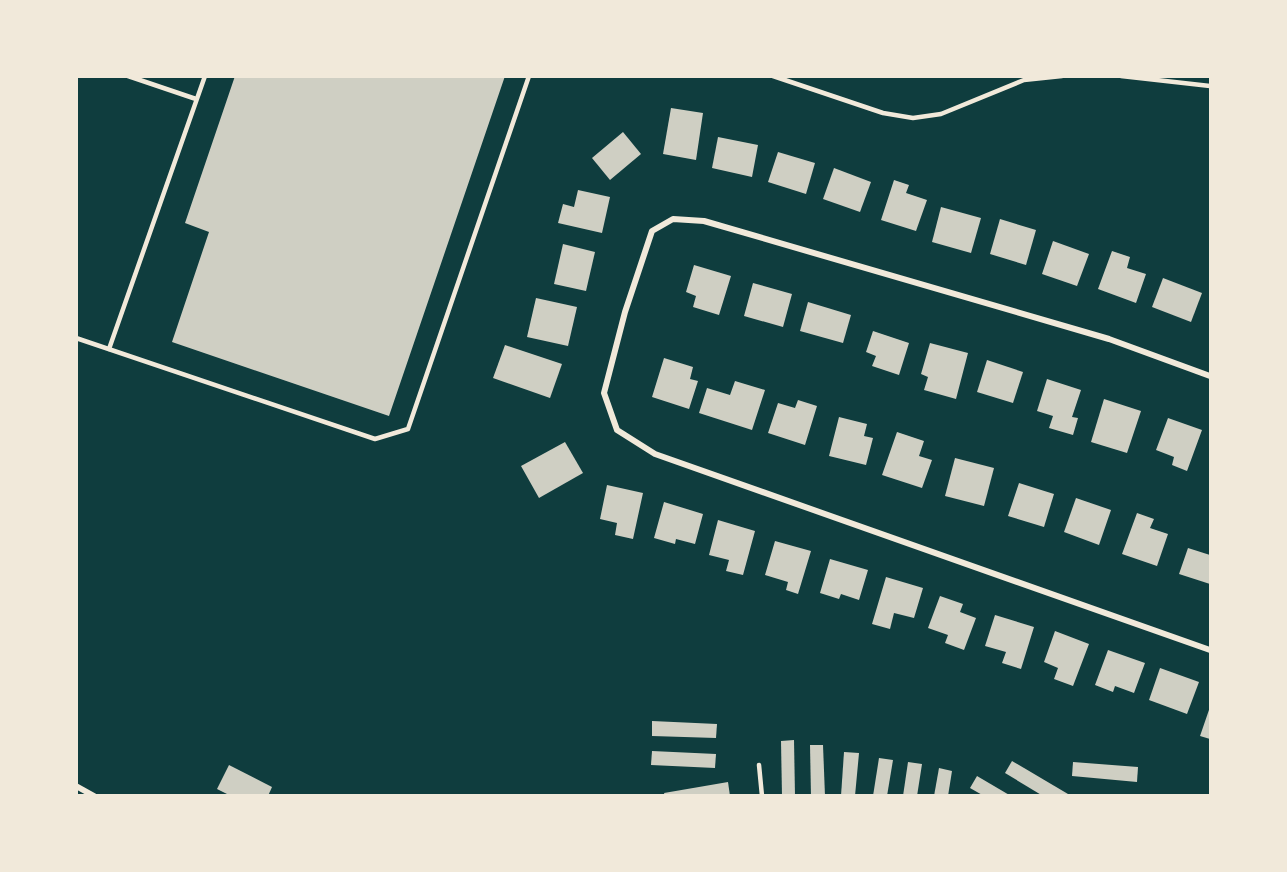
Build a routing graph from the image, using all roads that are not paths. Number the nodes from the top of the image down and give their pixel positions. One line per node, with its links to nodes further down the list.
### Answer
1 (128, 76): 9 (lane)
2 (205, 76): 9 (lane)
3 (529, 76): 11 (lane)
4 (773, 76): 7 (lane)
5 (1062, 76): 7 (lane)
6 (1121, 76): 8 (lane)
7 (1024, 78)
8 (1210, 86)
9 (196, 99): 11 (lane)
10 (76, 338): 11 (lane)
11 (109, 349)
12 (1210, 376): 13 (street)
13 (1210, 650)
14 (759, 765): 17 (lane)
15 (76, 786): 16 (street)
16 (94, 795)
17 (762, 795)

